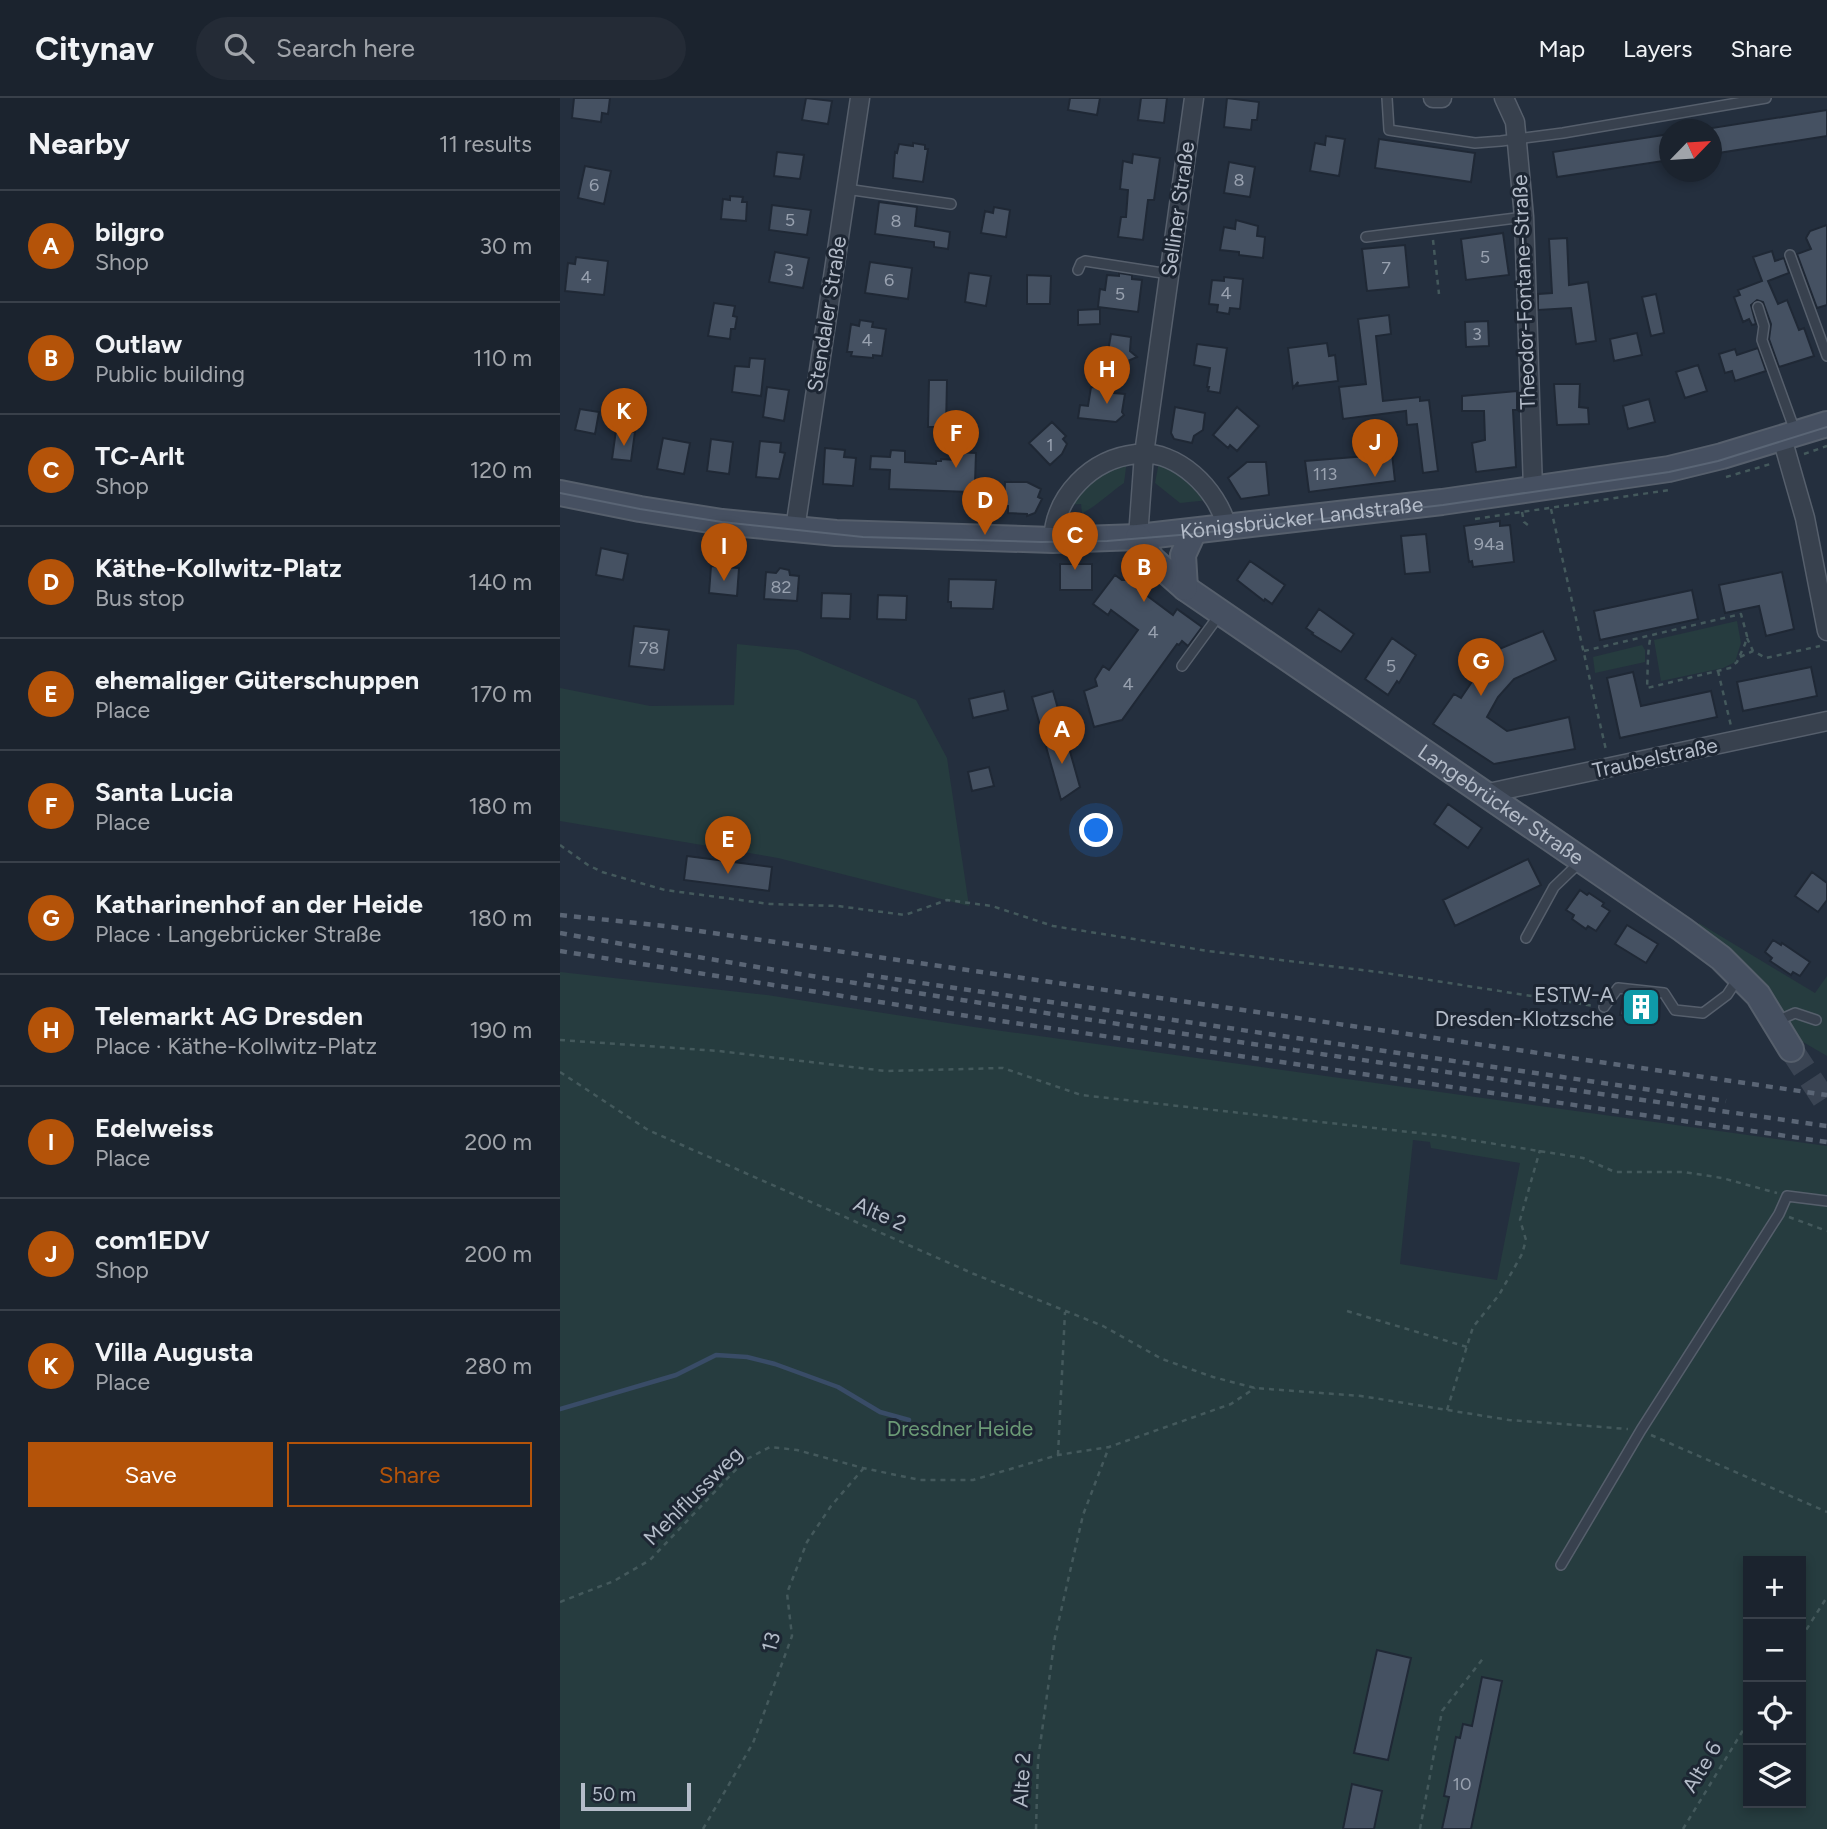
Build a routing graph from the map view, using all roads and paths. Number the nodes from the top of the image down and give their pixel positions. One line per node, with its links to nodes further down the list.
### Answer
1 (860, 98): 9 (street, Stendaler Straße)
2 (1194, 98): 16 (street, Selliner Straße)
3 (1387, 98): 8 (lane)
4 (1433, 98): 5 (street)
5 (1442, 98)
6 (1504, 98): 8 (street, Theodor-Fontane-Straße)
7 (1766, 98): 8 (lane)
8 (1517, 139): 11 (street, Theodor-Fontane-Straße)
9 (846, 189): 10 (lane); 29 (street, Stendaler Straße)
10 (951, 204)
11 (1524, 217): 12 (lane); 23 (street, Theodor-Fontane-Straße)
12 (1432, 230): 13 (lane); 17 (path)
13 (1366, 236)
14 (1790, 255): 19 (lane)
15 (1078, 270): 16 (lane)
16 (1169, 274): 22 (street, Selliner Straße)
17 (1439, 294)
18 (1758, 307): 21 (lane)
19 (1827, 356)
20 (1827, 424): 21 (main road, Königsbrücker Landstraße)
21 (1789, 436): 23 (main road, Königsbrücker Landstraße); 35 (street)
22 (1143, 459): 28 (street); 31 (street); 32 (street)
23 (1533, 489): 28 (main road, Königsbrücker Landstraße)
24 (560, 493): 29 (main road, Königsbrücker Landstraße)
25 (1551, 509): 39 (path)
26 (1522, 512): 27 (path)
27 (1528, 525)
28 (1227, 527): 30 (main road, Königsbrücker Landstraße)
29 (795, 529): 32 (main road, Königsbrücker Landstraße)
30 (1194, 531): 31 (main road, Königsbrücker Landstraße); 33 (main road)
31 (1138, 537): 32 (main road, Königsbrücker Landstraße); 33 (main road, Langebrücker Straße)
32 (1053, 540)
33 (1185, 588): 34 (main road, Langebrücker Straße)
34 (1220, 613): 42 (lane); 47 (main road, Langebrücker Straße)
35 (1827, 631)
36 (1651, 635): 37 (path); 39 (path); 43 (path)
37 (1746, 636): 40 (path); 41 (path)
38 (1827, 645): 40 (path)
39 (1584, 651): 46 (path)
40 (1753, 651): 41 (path)
41 (1741, 657): 43 (path)
42 (1182, 666)
43 (1718, 671): 45 (path)
44 (1827, 721): 45 (street, Traubelstraße)
45 (1734, 741): 46 (street, Traubelstraße)
46 (1610, 767): 47 (street, Traubelstraße)
47 (1484, 794): 49 (main road, Langebrücker Straße)
48 (560, 845): 52 (path)
49 (1581, 861): 50 (lane); 51 (main road, Langebrücker Straße)
50 (1526, 938)
51 (1742, 979): 52 (lane); 54 (main road, Langebrücker Straße)
52 (1604, 1007)
53 (1816, 1020): 54 (lane)
54 (1775, 1022): 56 (main road, Langebrücker Straße)
55 (560, 1040): 58 (path)
56 (1791, 1049)
57 (560, 1072): 64 (path, Alte 2)
58 (1540, 1150): 59 (path); 65 (path)
59 (1787, 1196): 60 (lane); 61 (lane)
60 (1827, 1201)
61 (1779, 1214): 62 (path); 68 (lane)
62 (1827, 1231)
63 (1348, 1311): 65 (path)
64 (1065, 1312): 66 (path, Alte 2); 70 (path)
65 (1467, 1347): 67 (path)
66 (1255, 1388): 67 (path, Alte 2); 69 (path, Mehlflussweg)
67 (1447, 1410): 68 (path, Alte 2)
68 (1641, 1430): 72 (path, Alte 2); 73 (lane)
69 (1108, 1447): 70 (path, Mehlflussweg); 80 (path, Alte 2)
70 (1058, 1455): 71 (path, Mehlflussweg)
71 (863, 1468): 75 (path, Mehlflussweg); 79 (path, 13)
72 (1827, 1512)
73 (1561, 1565)
74 (1827, 1597): 76 (path)
75 (560, 1602)
76 (1806, 1630)
77 (1485, 1656): 81 (path)
78 (1743, 1730): 82 (path, Alte 6)
79 (703, 1829)
80 (1036, 1829)
81 (1420, 1829)
82 (1683, 1829)

